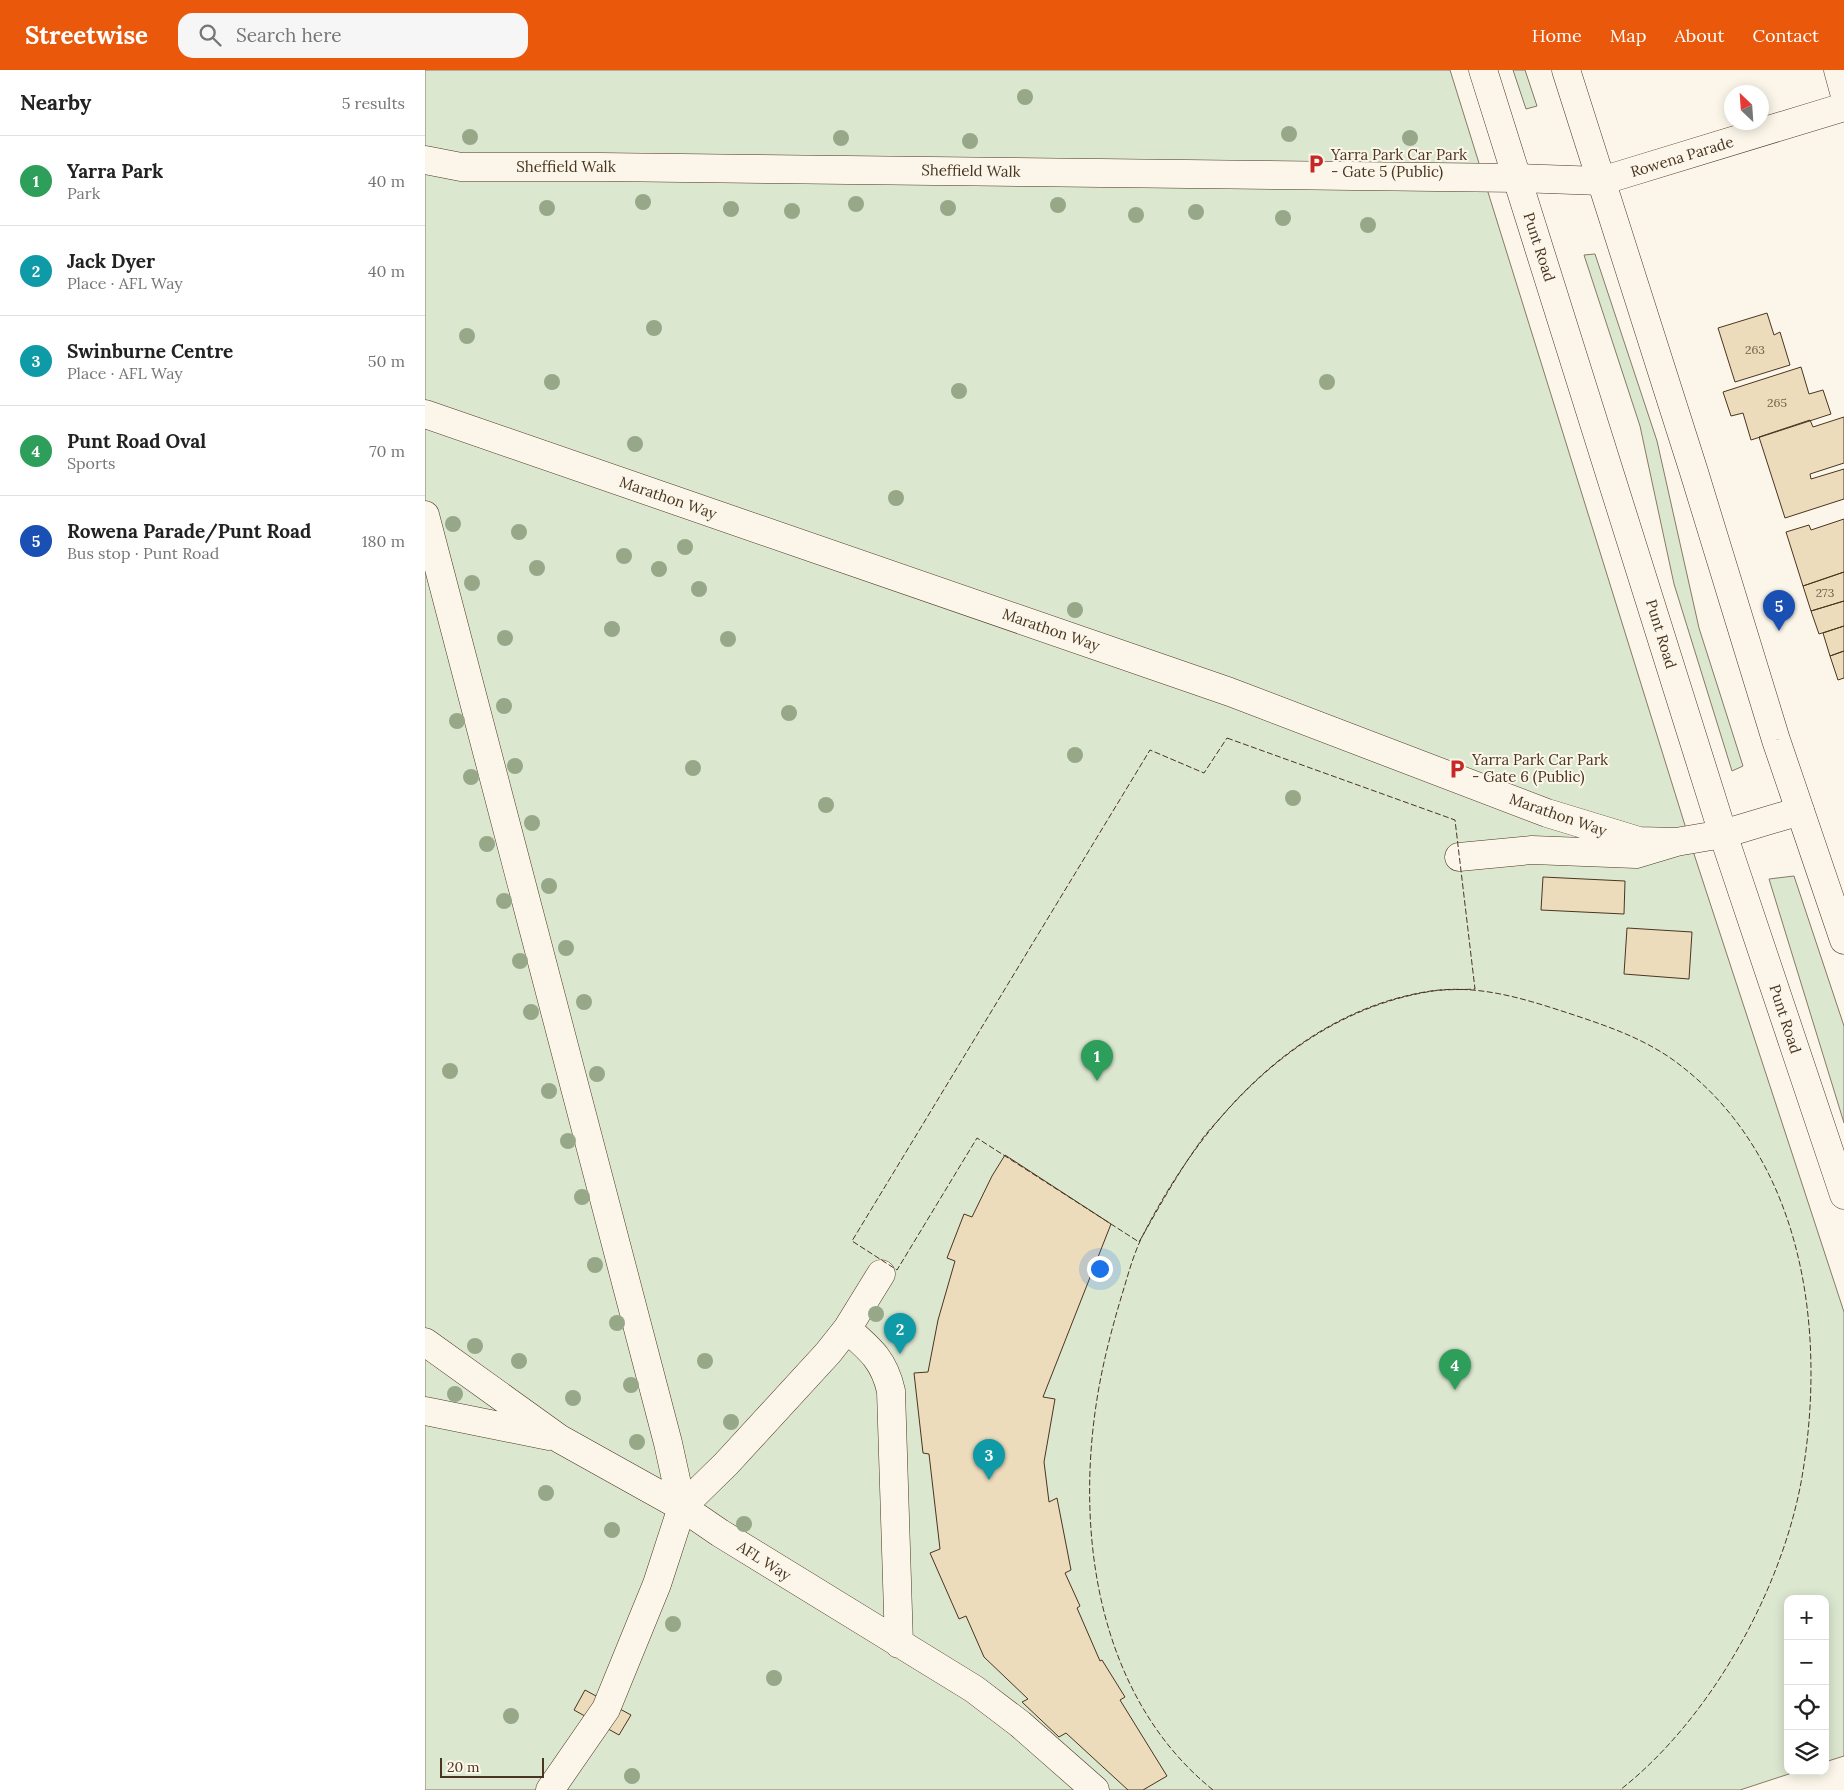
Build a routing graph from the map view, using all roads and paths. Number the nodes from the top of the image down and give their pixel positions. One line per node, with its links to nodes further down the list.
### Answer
1 (1483, 70): 7 (main road, Punt Road)
2 (1566, 70): 8 (main road)
3 (1837, 70): 4 (main road)
4 (1844, 92)
5 (1844, 108): 8 (main road, Rowena Parade)
6 (425, 160): 7 (main road, Sheffield Walk)
7 (1517, 178): 8 (main road, Rowena Parade); 12 (main road, Punt Road)
8 (1601, 181): 11 (main road)
9 (425, 414): 13 (main road, Marathon Way)
10 (425, 515): 22 (main road)
11 (1800, 811): 12 (main road); 15 (main road)
12 (1723, 834): 13 (main road); 16 (main road, Punt Road)
13 (1676, 842): 14 (main road)
14 (1459, 857)
15 (1843, 935)
16 (1844, 1196)
17 (881, 1274): 18 (main road)
18 (847, 1329): 22 (main road); 23 (main road)
19 (425, 1342): 21 (main road, AFL Way)
20 (425, 1411): 21 (main road)
21 (560, 1439): 22 (main road, AFL Way)
22 (682, 1507): 23 (main road, AFL Way); 24 (main road)
23 (899, 1644): 25 (main road, AFL Way)
24 (550, 1790)
25 (1095, 1790)

